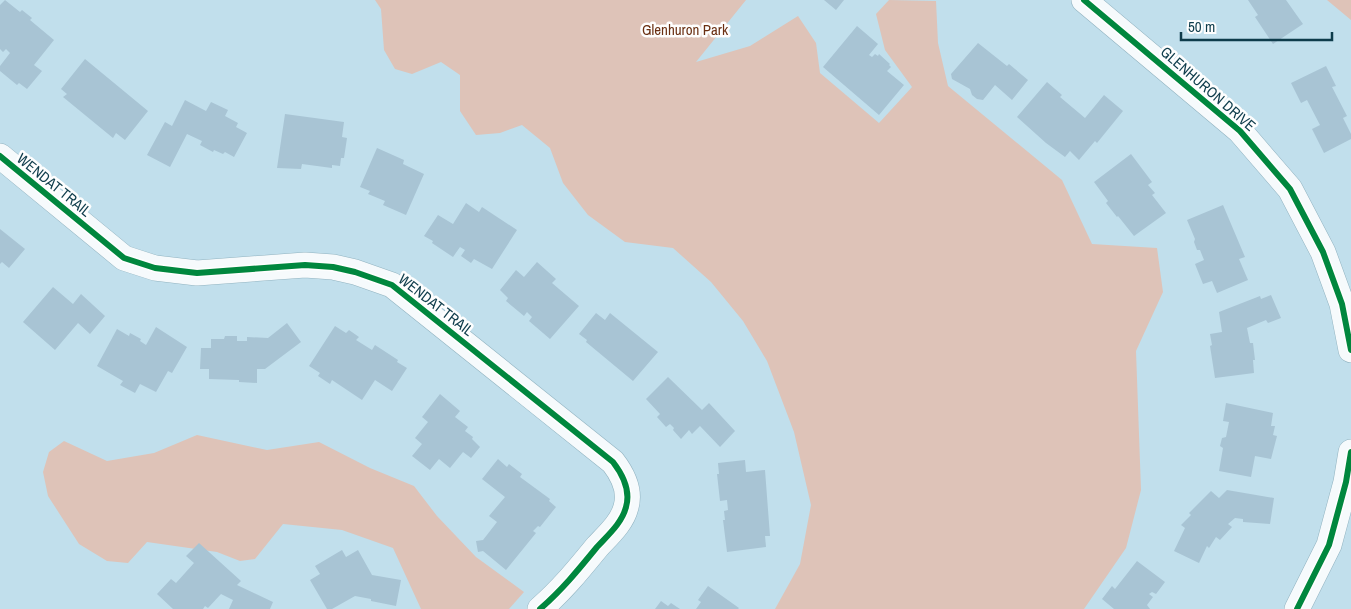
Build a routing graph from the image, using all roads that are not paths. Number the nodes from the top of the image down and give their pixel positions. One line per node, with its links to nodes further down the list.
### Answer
1 (1084, 0): 3 (street, GLENHURON DRIVE)
2 (0, 156): 5 (street, WENDAT TRAIL)
3 (1351, 350)
4 (1351, 452): 6 (street)
5 (540, 609)
6 (1297, 609)

